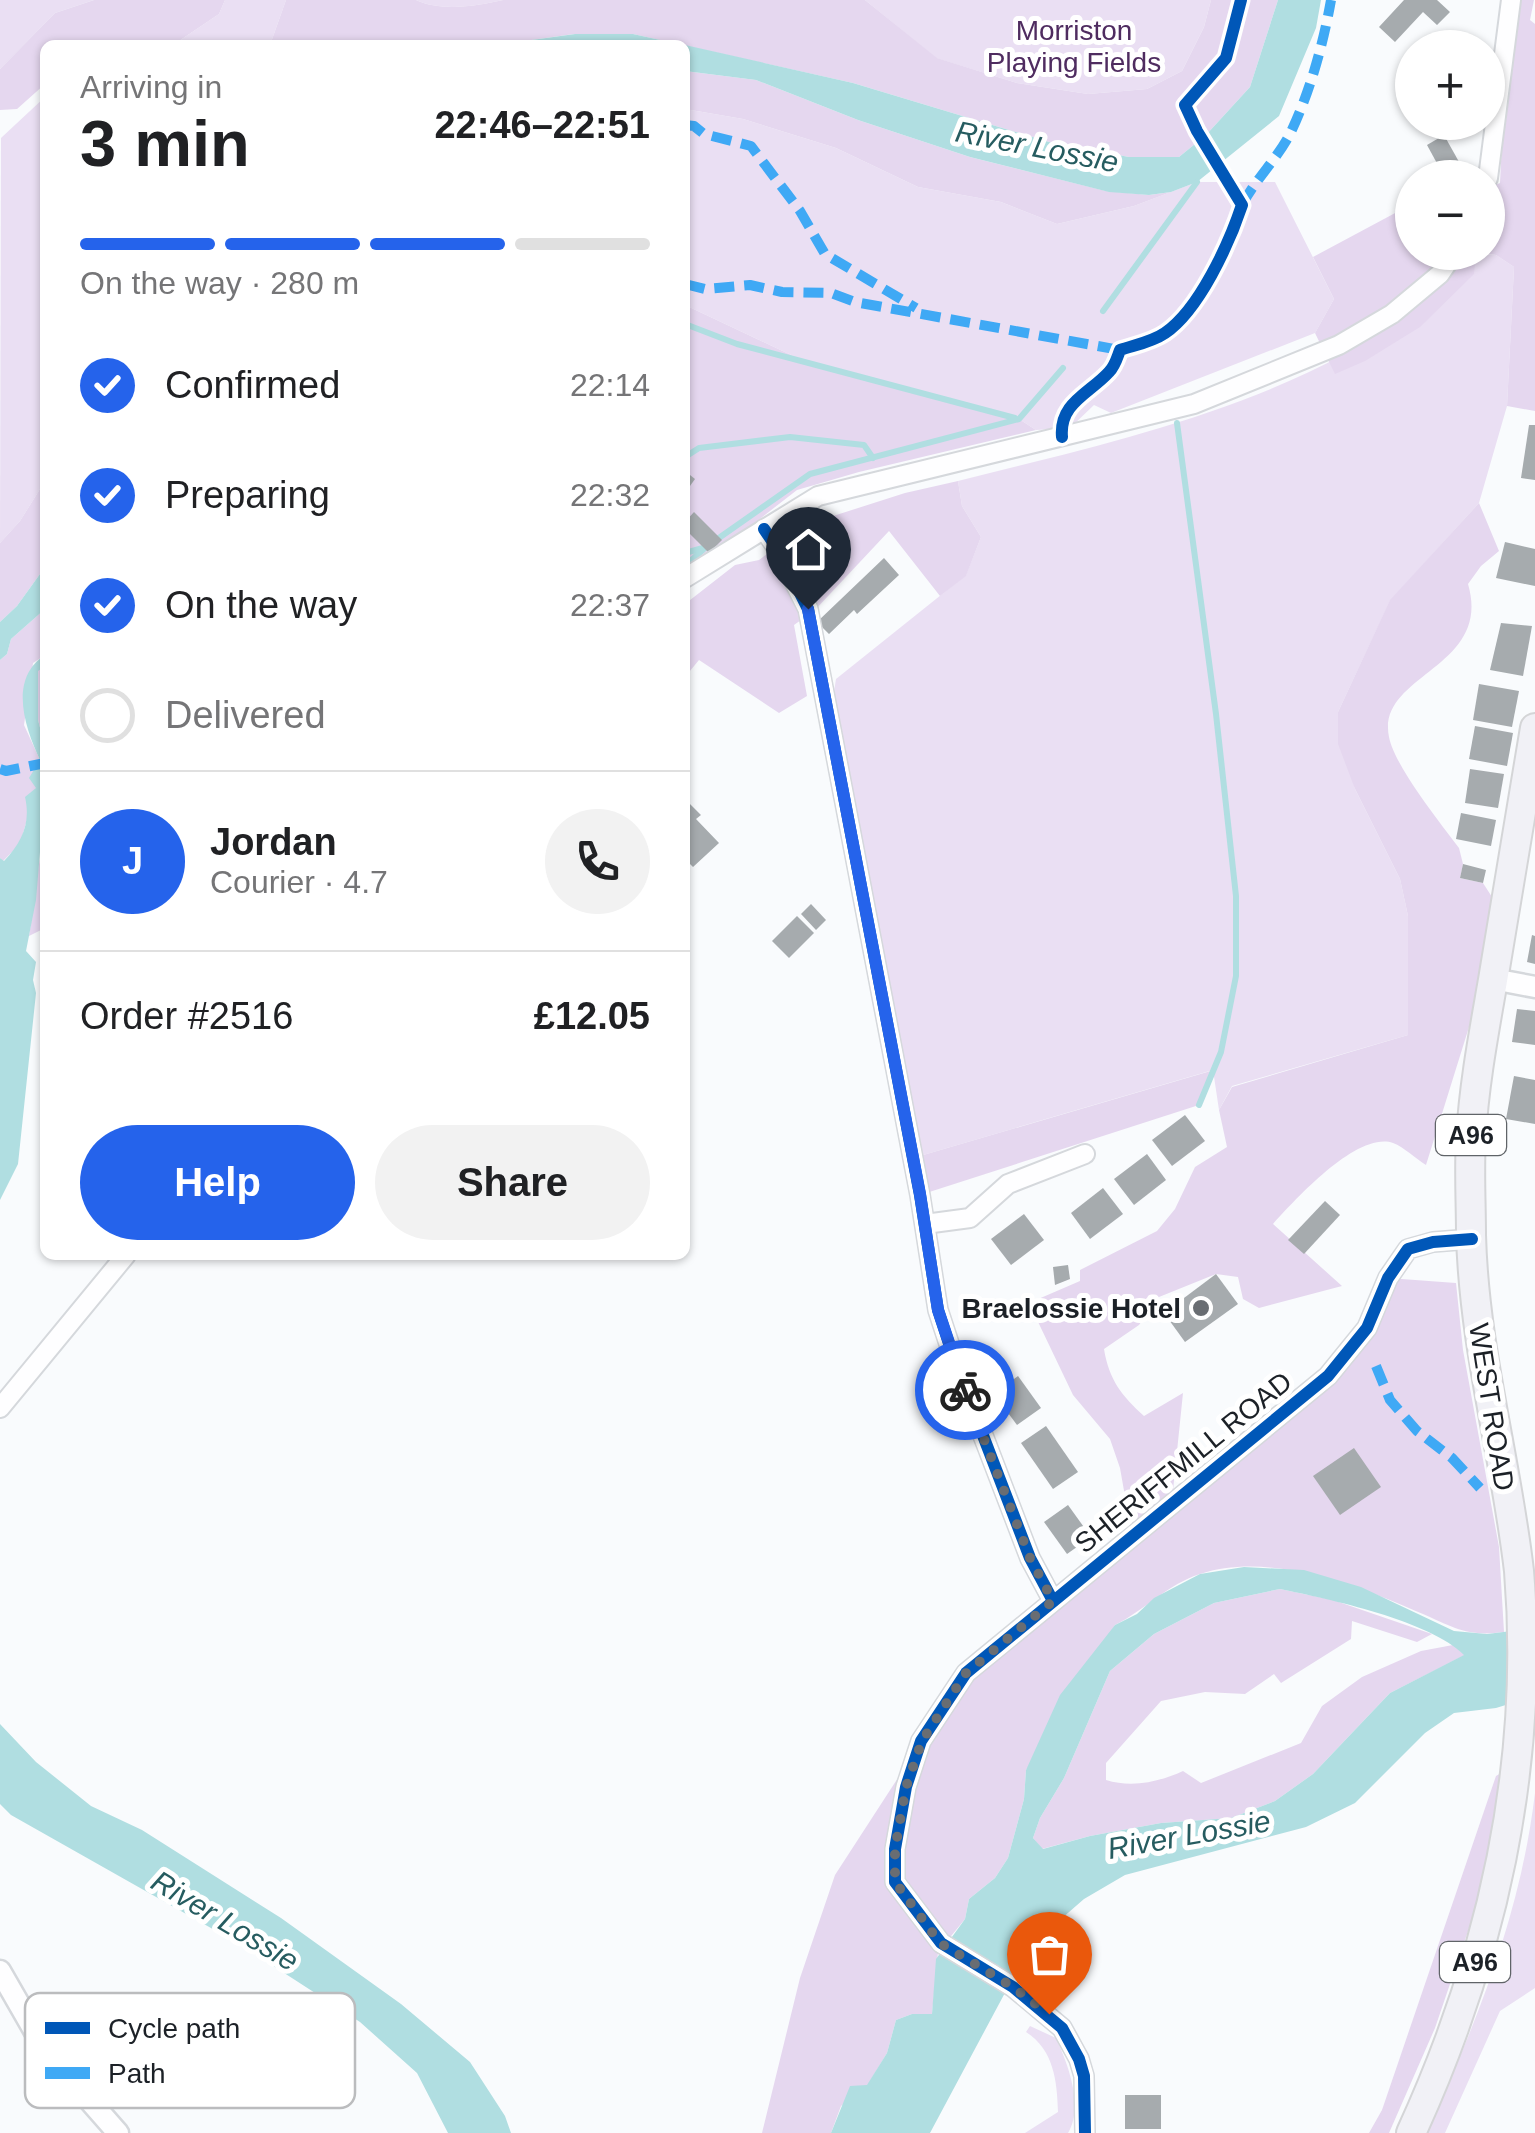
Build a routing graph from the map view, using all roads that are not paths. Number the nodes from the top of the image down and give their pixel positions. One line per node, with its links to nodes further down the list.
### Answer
1 (1511, 0): 2 (street)
2 (1490, 160)
3 (1443, 270): 4 (street)
4 (764, 528): 5 (street); 11 (street)
5 (690, 575)
6 (1535, 728): 7 (highway, WEST ROAD / A96)
7 (1532, 769): 8 (highway, WEST ROAD / A96)
8 (1493, 979): 9 (street); 12 (highway, WEST ROAD / A96)
9 (1535, 987)
10 (1085, 1154): 11 (street)
11 (925, 1224): 15 (street)
12 (1472, 1239): 15 (street, SHERIFFMILL ROAD); 21 (highway, WEST ROAD / A96)
13 (122, 1260): 14 (street)
14 (0, 1408)
15 (1053, 1601): 20 (street, SHERIFFMILL ROAD)
16 (0, 1971): 17 (street)
17 (25, 2014)
18 (96, 2108): 19 (street)
19 (118, 2133)
20 (1085, 2133)
21 (1411, 2133)

